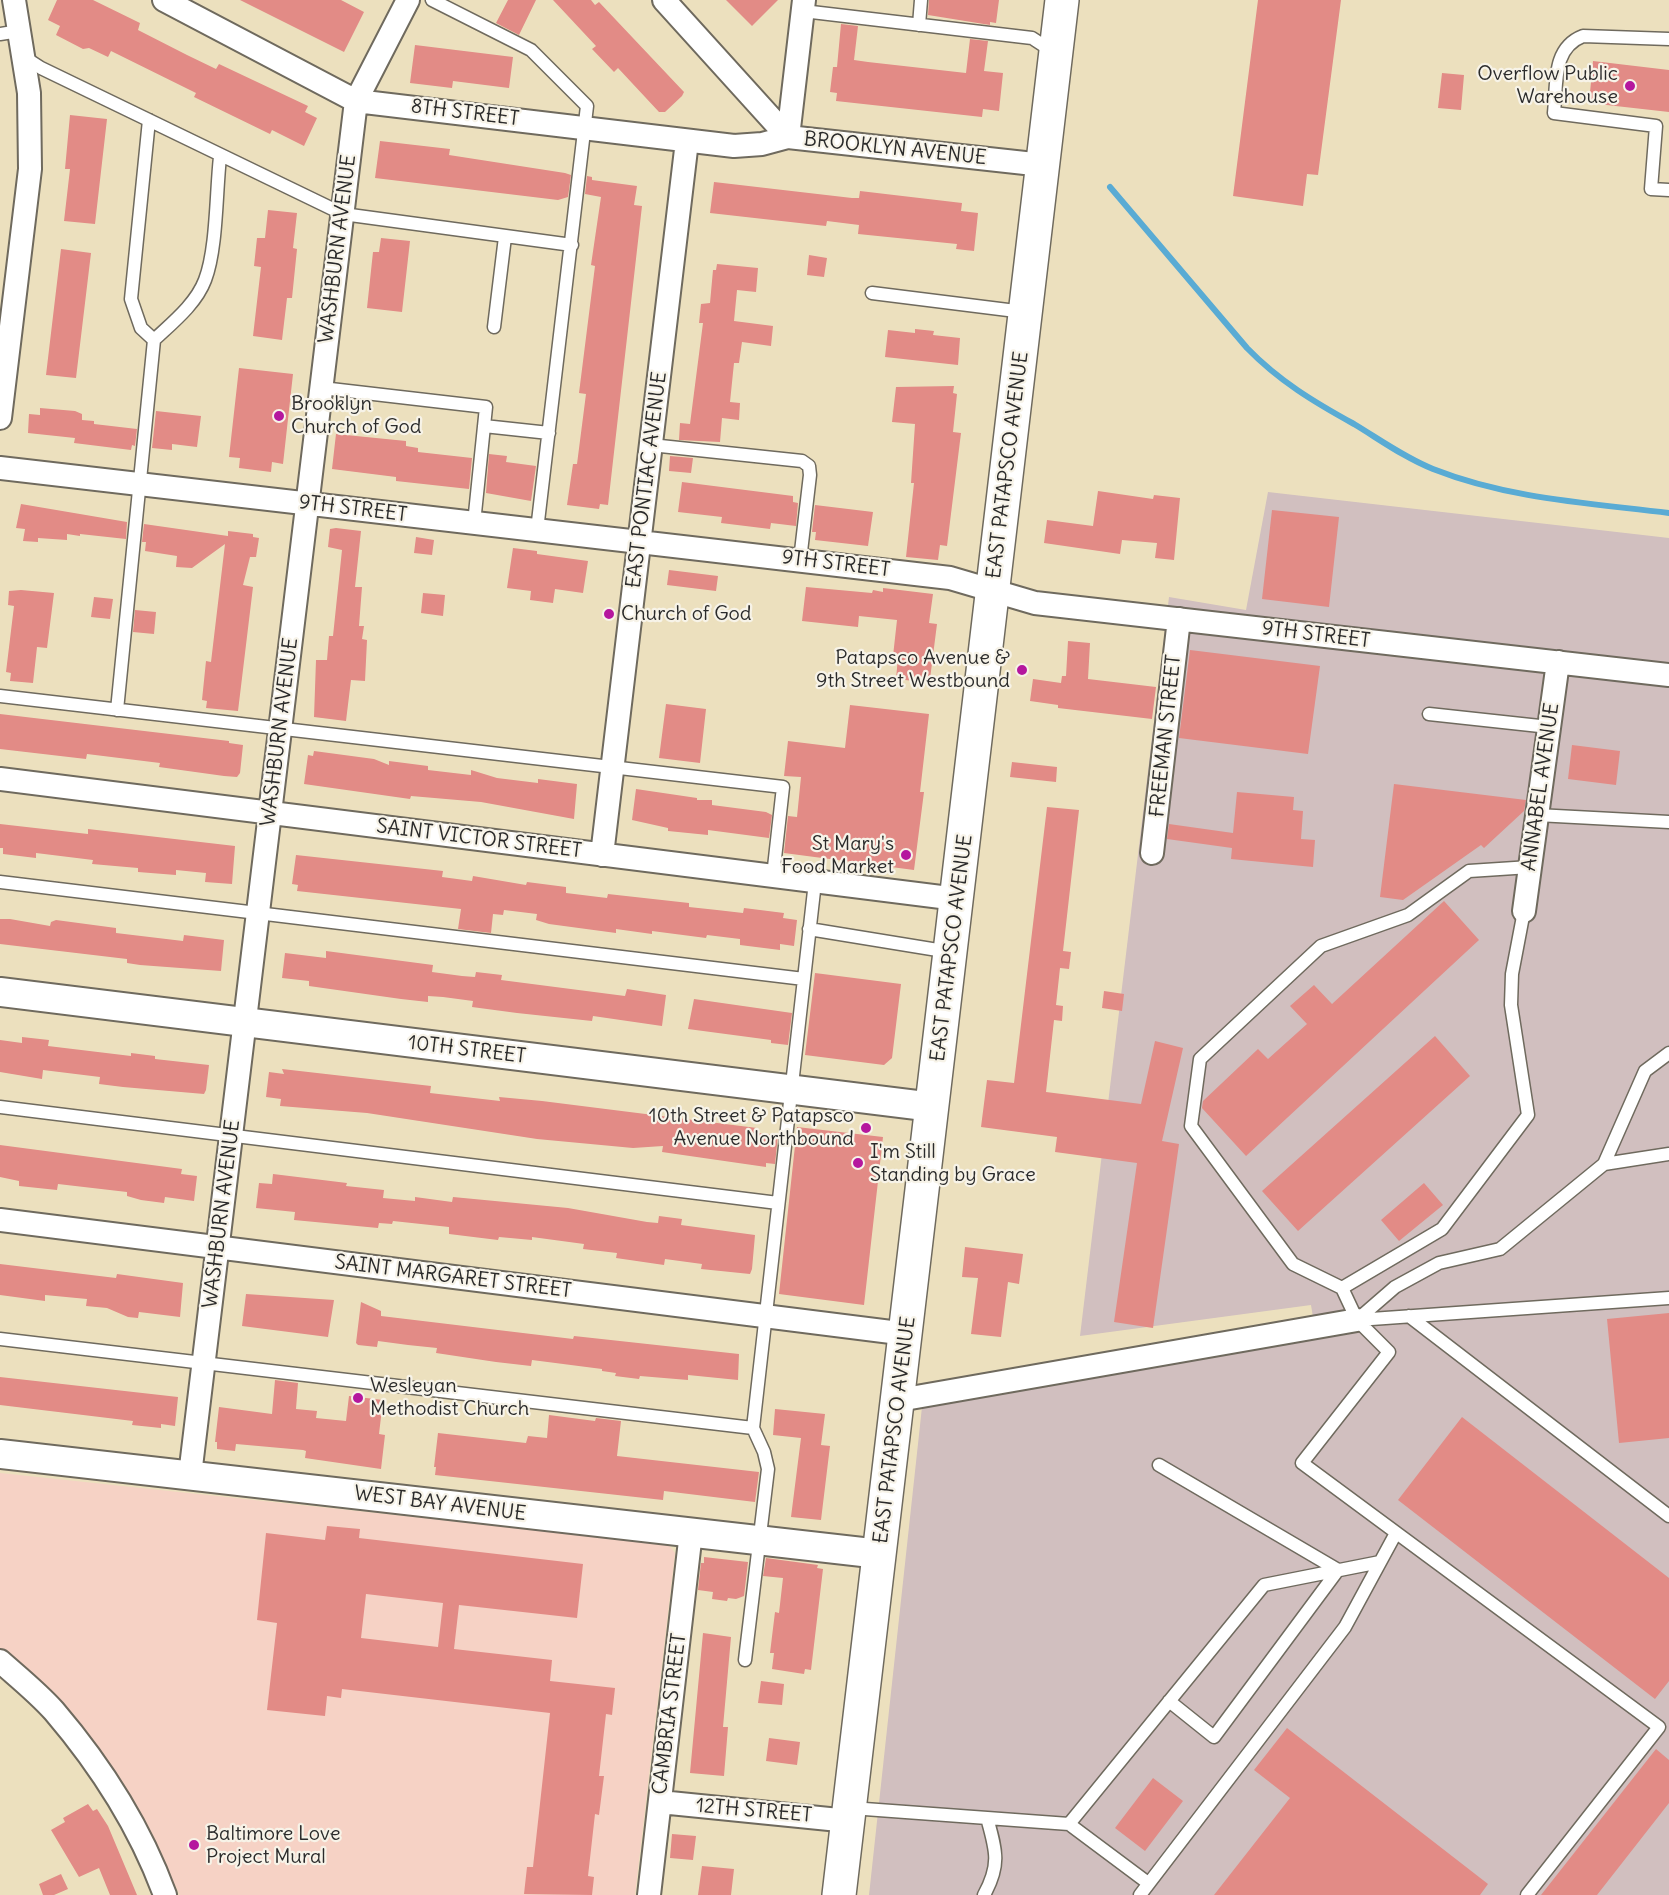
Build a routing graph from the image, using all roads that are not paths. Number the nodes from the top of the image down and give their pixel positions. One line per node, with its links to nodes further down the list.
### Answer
1 (14, 0): 10 (street)
2 (164, 0): 14 (street, 8TH STREET)
3 (408, 0): 14 (street, WASHBURN AVENUE)
4 (432, 0): 16 (lane)
5 (664, 0): 17 (street, BROOKLYN AVENUE)
6 (921, 0): 9 (lane)
7 (1062, 0): 12 (main road, EAST PATAPSCO AVENUE)
8 (803, 5): 9 (lane); 17 (street)
9 (918, 25): 12 (lane)
10 (9, 33): 13 (street)
11 (1669, 39): 21 (lane)
12 (1056, 53): 20 (main road, EAST PATAPSCO AVENUE)
13 (24, 57): 15 (lane); 30 (street)
14 (356, 101): 16 (street, 8TH STREET); 22 (street, WASHBURN AVENUE)
15 (149, 120): 19 (lane); 28 (lane)
16 (586, 127): 18 (street, 8TH STREET); 24 (lane)
17 (788, 137): 18 (street, 8TH STREET); 20 (street, BROOKLYN AVENUE)
18 (687, 141): 33 (street, EAST PONTIAC AVENUE)
19 (220, 157): 22 (lane); 28 (lane)
20 (1043, 165): 26 (main road, EAST PATAPSCO AVENUE)
21 (1669, 190)
22 (343, 214): 23 (lane); 29 (street, WASHBURN AVENUE)
23 (505, 237): 24 (lane); 27 (lane)
24 (572, 245): 32 (lane)
25 (872, 293): 26 (lane)
26 (1025, 312): 41 (main road, EAST PATAPSCO AVENUE)
27 (494, 327)
28 (154, 340): 35 (lane)
29 (321, 388): 31 (lane); 36 (street, WASHBURN AVENUE)
30 (0, 418)
31 (484, 426): 32 (lane); 37 (lane)
32 (549, 433): 38 (lane)
33 (651, 445): 39 (street, EAST PONTIAC AVENUE); 40 (lane)
34 (0, 468): 35 (street, 9TH STREET)
35 (140, 484): 36 (street, 9TH STREET); 46 (lane)
36 (308, 504): 37 (street, 9TH STREET); 49 (street, WASHBURN AVENUE)
37 (474, 523): 38 (street, 9TH STREET)
38 (537, 530): 39 (street, 9TH STREET)
39 (639, 542): 40 (street, 9TH STREET); 50 (street, EAST PONTIAC AVENUE)
40 (801, 560): 41 (street, 9TH STREET)
41 (993, 590): 42 (street, 9TH STREET); 61 (main road, EAST PATAPSCO AVENUE)
42 (1179, 619): 43 (street, 9TH STREET); 55 (street, FREEMAN STREET)
43 (1558, 662): 44 (street, 9TH STREET); 48 (street, ANNABEL AVENUE)
44 (1669, 675)
45 (0, 696): 46 (lane)
46 (117, 710): 49 (lane)
47 (1429, 714): 48 (lane)
48 (1549, 727): 53 (street, ANNABEL AVENUE)
49 (280, 728): 50 (lane); 52 (street, WASHBURN AVENUE)
50 (613, 767): 56 (street, EAST PONTIAC AVENUE); 58 (lane)
51 (0, 779): 52 (street, SAINT VICTOR STREET)
52 (270, 814): 56 (street, SAINT VICTOR STREET); 63 (street, WASHBURN AVENUE)
53 (1537, 815): 54 (lane); 57 (street, ANNABEL AVENUE)
54 (1669, 822)
55 (1152, 853)
56 (602, 855): 58 (street, SAINT VICTOR STREET)
57 (1530, 867): 62 (street, ANNABEL AVENUE); 79 (lane)
58 (774, 876): 60 (street, SAINT VICTOR STREET)
59 (0, 882): 63 (lane)
60 (814, 882): 61 (street, SAINT VICTOR STREET); 64 (lane)
61 (957, 899): 65 (main road, EAST PATAPSCO AVENUE)
62 (1524, 912): 79 (lane)
63 (258, 914): 66 (lane); 68 (street, WASHBURN AVENUE)
64 (809, 929): 65 (lane); 66 (lane)
65 (951, 952): 72 (main road, EAST PATAPSCO AVENUE)
66 (804, 979): 70 (lane)
67 (0, 992): 68 (street, 10TH STREET)
68 (245, 1022): 70 (street, 10TH STREET); 73 (street, WASHBURN AVENUE)
69 (1669, 1053): 75 (lane)
70 (791, 1090): 72 (street, 10TH STREET); 76 (lane)
71 (0, 1107): 73 (lane)
72 (933, 1107): 84 (main road, EAST PATAPSCO AVENUE)
73 (231, 1136): 76 (lane); 78 (street, WASHBURN AVENUE)
74 (1669, 1154): 75 (lane)
75 (1604, 1164): 83 (lane)
76 (778, 1203): 81 (lane)
77 (0, 1220): 78 (street, SAINT MARGARET STREET)
78 (218, 1247): 81 (street, SAINT MARGARET STREET); 86 (street, WASHBURN AVENUE)
79 (1342, 1288): 83 (lane)
80 (1669, 1298): 82 (lane)
81 (765, 1316): 84 (street, SAINT MARGARET STREET); 88 (lane)
82 (1409, 1316): 83 (lane); 92 (lane)
83 (1357, 1320): 87 (street); 94 (lane)
84 (906, 1334): 87 (main road, EAST PATAPSCO AVENUE)
85 (0, 1339): 86 (lane)
86 (204, 1363): 88 (lane); 91 (street, WASHBURN AVENUE)
87 (899, 1400): 96 (main road, EAST PATAPSCO AVENUE)
88 (753, 1428): 95 (lane)
89 (0, 1454): 91 (street, WEST BAY AVENUE)
90 (1159, 1465): 98 (lane)
91 (190, 1475): 93 (street, WEST BAY AVENUE)
92 (1669, 1516)
93 (691, 1532): 95 (street, WEST BAY AVENUE); 102 (street, CAMBRIA STREET)
94 (1396, 1533): 97 (lane); 112 (lane)
95 (760, 1540): 96 (street, WEST BAY AVENUE); 99 (lane)
96 (880, 1554): 103 (main road, EAST PATAPSCO AVENUE)
97 (1380, 1563): 98 (lane); 106 (lane)
98 (1338, 1570): 101 (lane); 101 (lane)
99 (746, 1660)
100 (0, 1661): 107 (street)
101 (1168, 1701): 105 (lane)
102 (660, 1802): 103 (street, 12TH STREET); 108 (street, CAMBRIA STREET)
103 (849, 1815): 104 (lane); 109 (main road, EAST PATAPSCO AVENUE)
104 (987, 1818): 105 (lane); 110 (lane)
105 (1069, 1824): 106 (lane)
106 (1148, 1883): 111 (lane)
107 (165, 1895)
108 (649, 1895)
109 (839, 1895)
110 (984, 1895)
111 (1140, 1895)
112 (1527, 1895)

